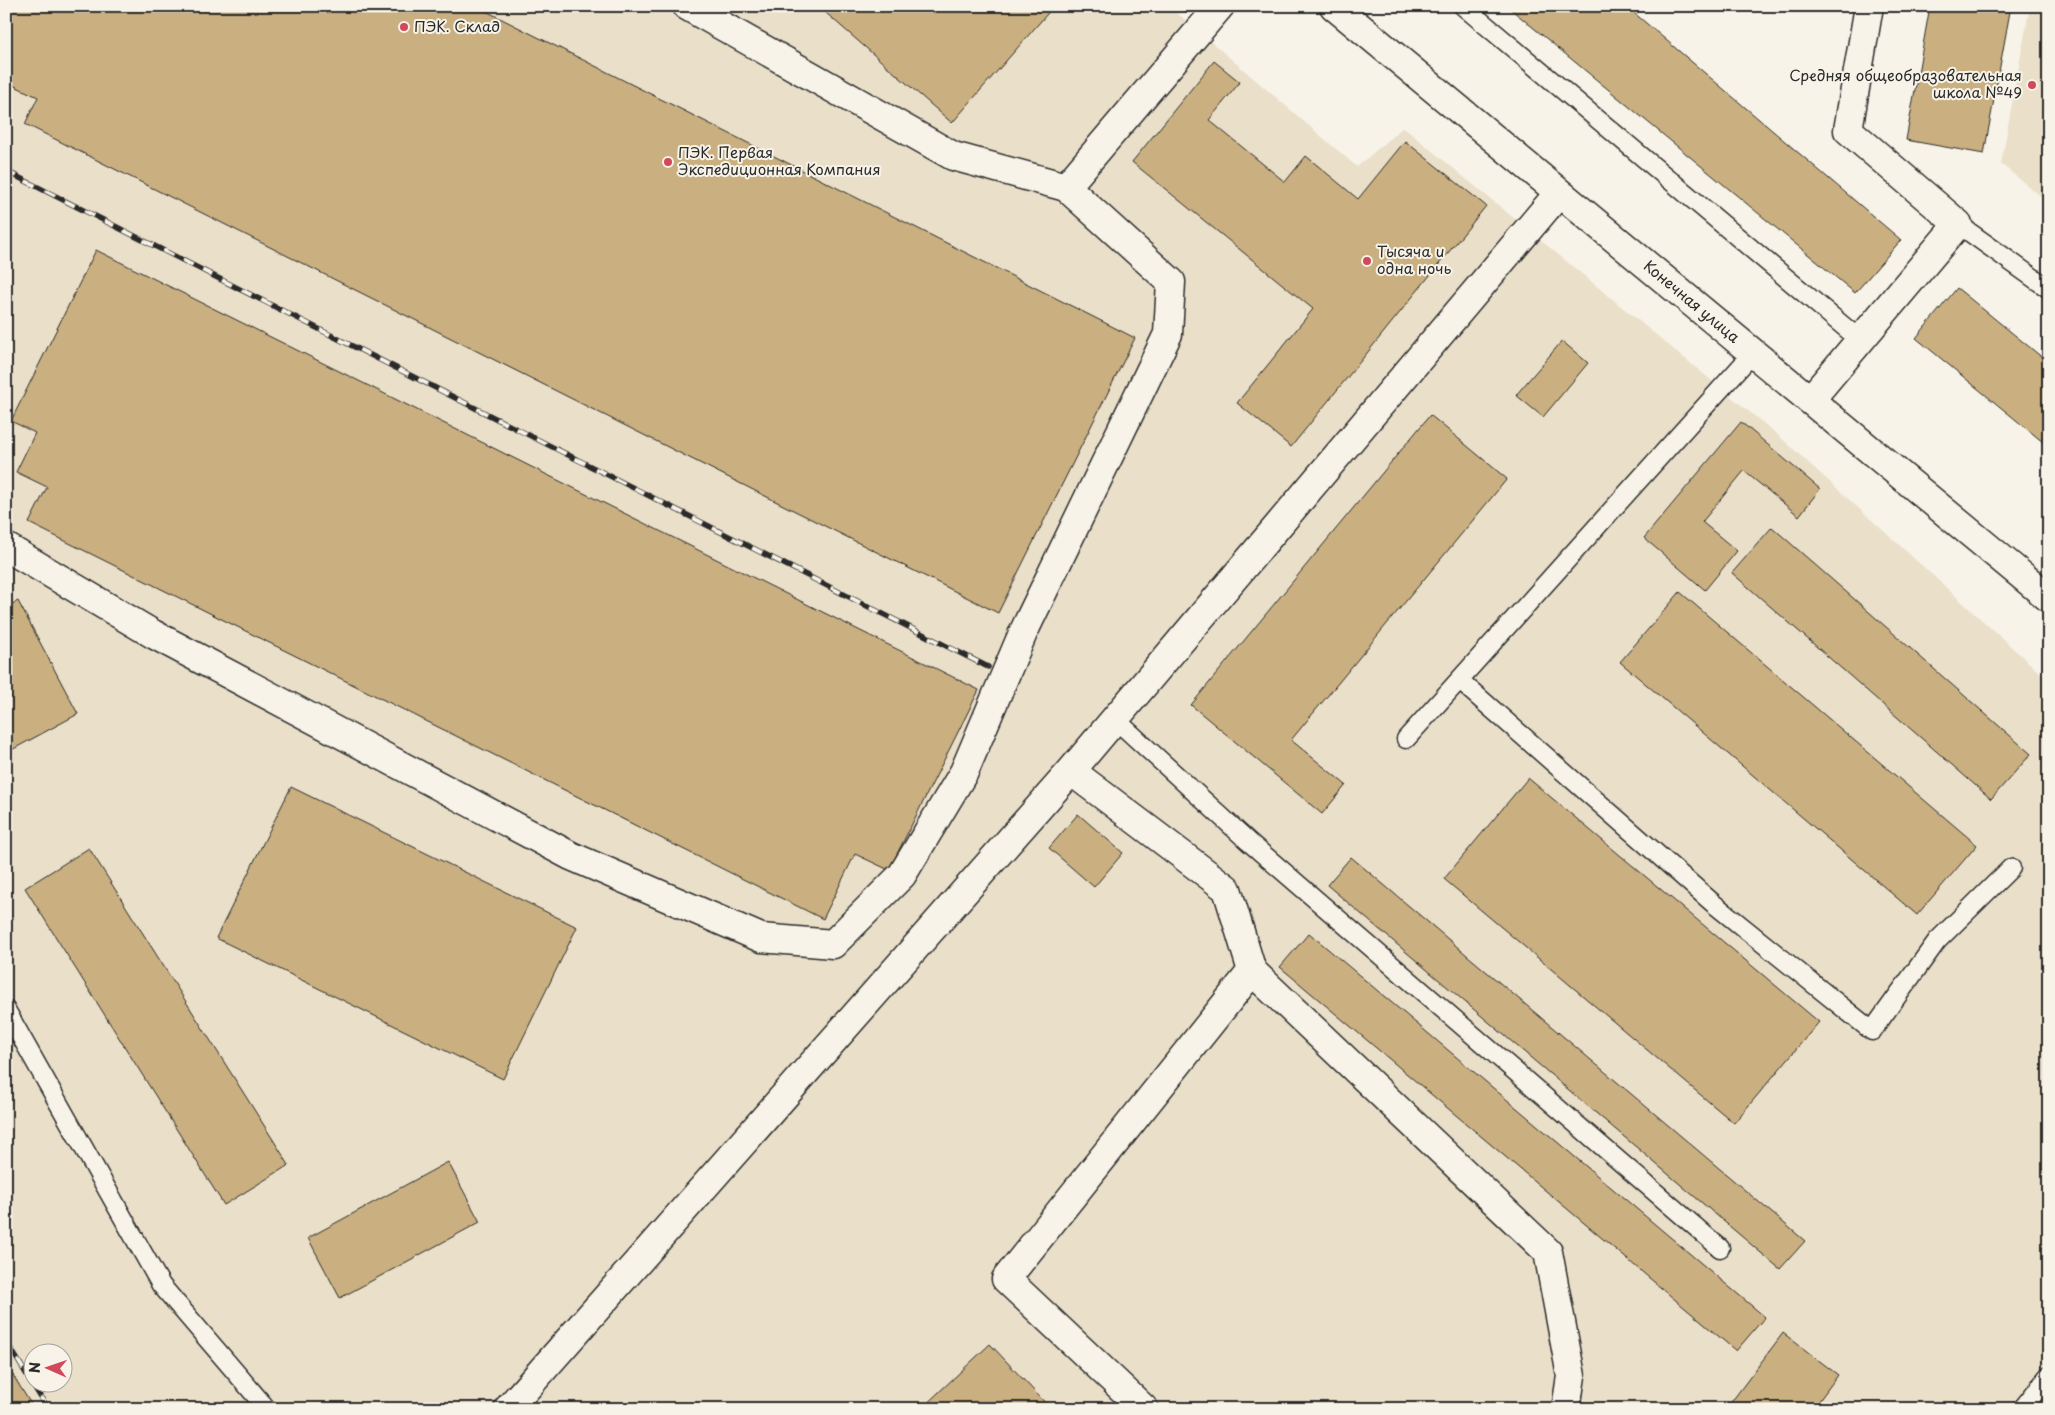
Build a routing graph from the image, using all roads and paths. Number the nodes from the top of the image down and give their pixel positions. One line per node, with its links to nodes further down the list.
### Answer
1 (687, 6): 6 (street)
2 (1220, 6): 6 (street)
3 (1334, 6): 7 (street, Конечная улица)
4 (1463, 6): 10 (lane)
5 (1869, 6): 8 (street)
6 (1066, 187): 13 (street)
7 (1559, 193): 11 (street, Конечная улица); 16 (street)
8 (1958, 224): 9 (lane); 10 (street)
9 (2049, 289)
10 (1860, 340): 12 (street)
11 (1753, 353): 12 (street, Конечная улица); 15 (lane)
12 (1810, 400): 14 (street, Конечная улица)
13 (6, 547)
14 (2049, 598)
15 (1459, 680): 17 (lane); 19 (lane)
16 (1115, 719): 18 (street); 22 (lane)
17 (1406, 739)
18 (1071, 771): 20 (street); 25 (street)
19 (2011, 868)
20 (1252, 971): 26 (street); 27 (street)
21 (6, 1010): 24 (lane)
22 (1720, 1248)
23 (2049, 1375): 28 (lane)
24 (267, 1409)
25 (508, 1409)
26 (1144, 1409)
27 (1566, 1409)
28 (2022, 1409)

